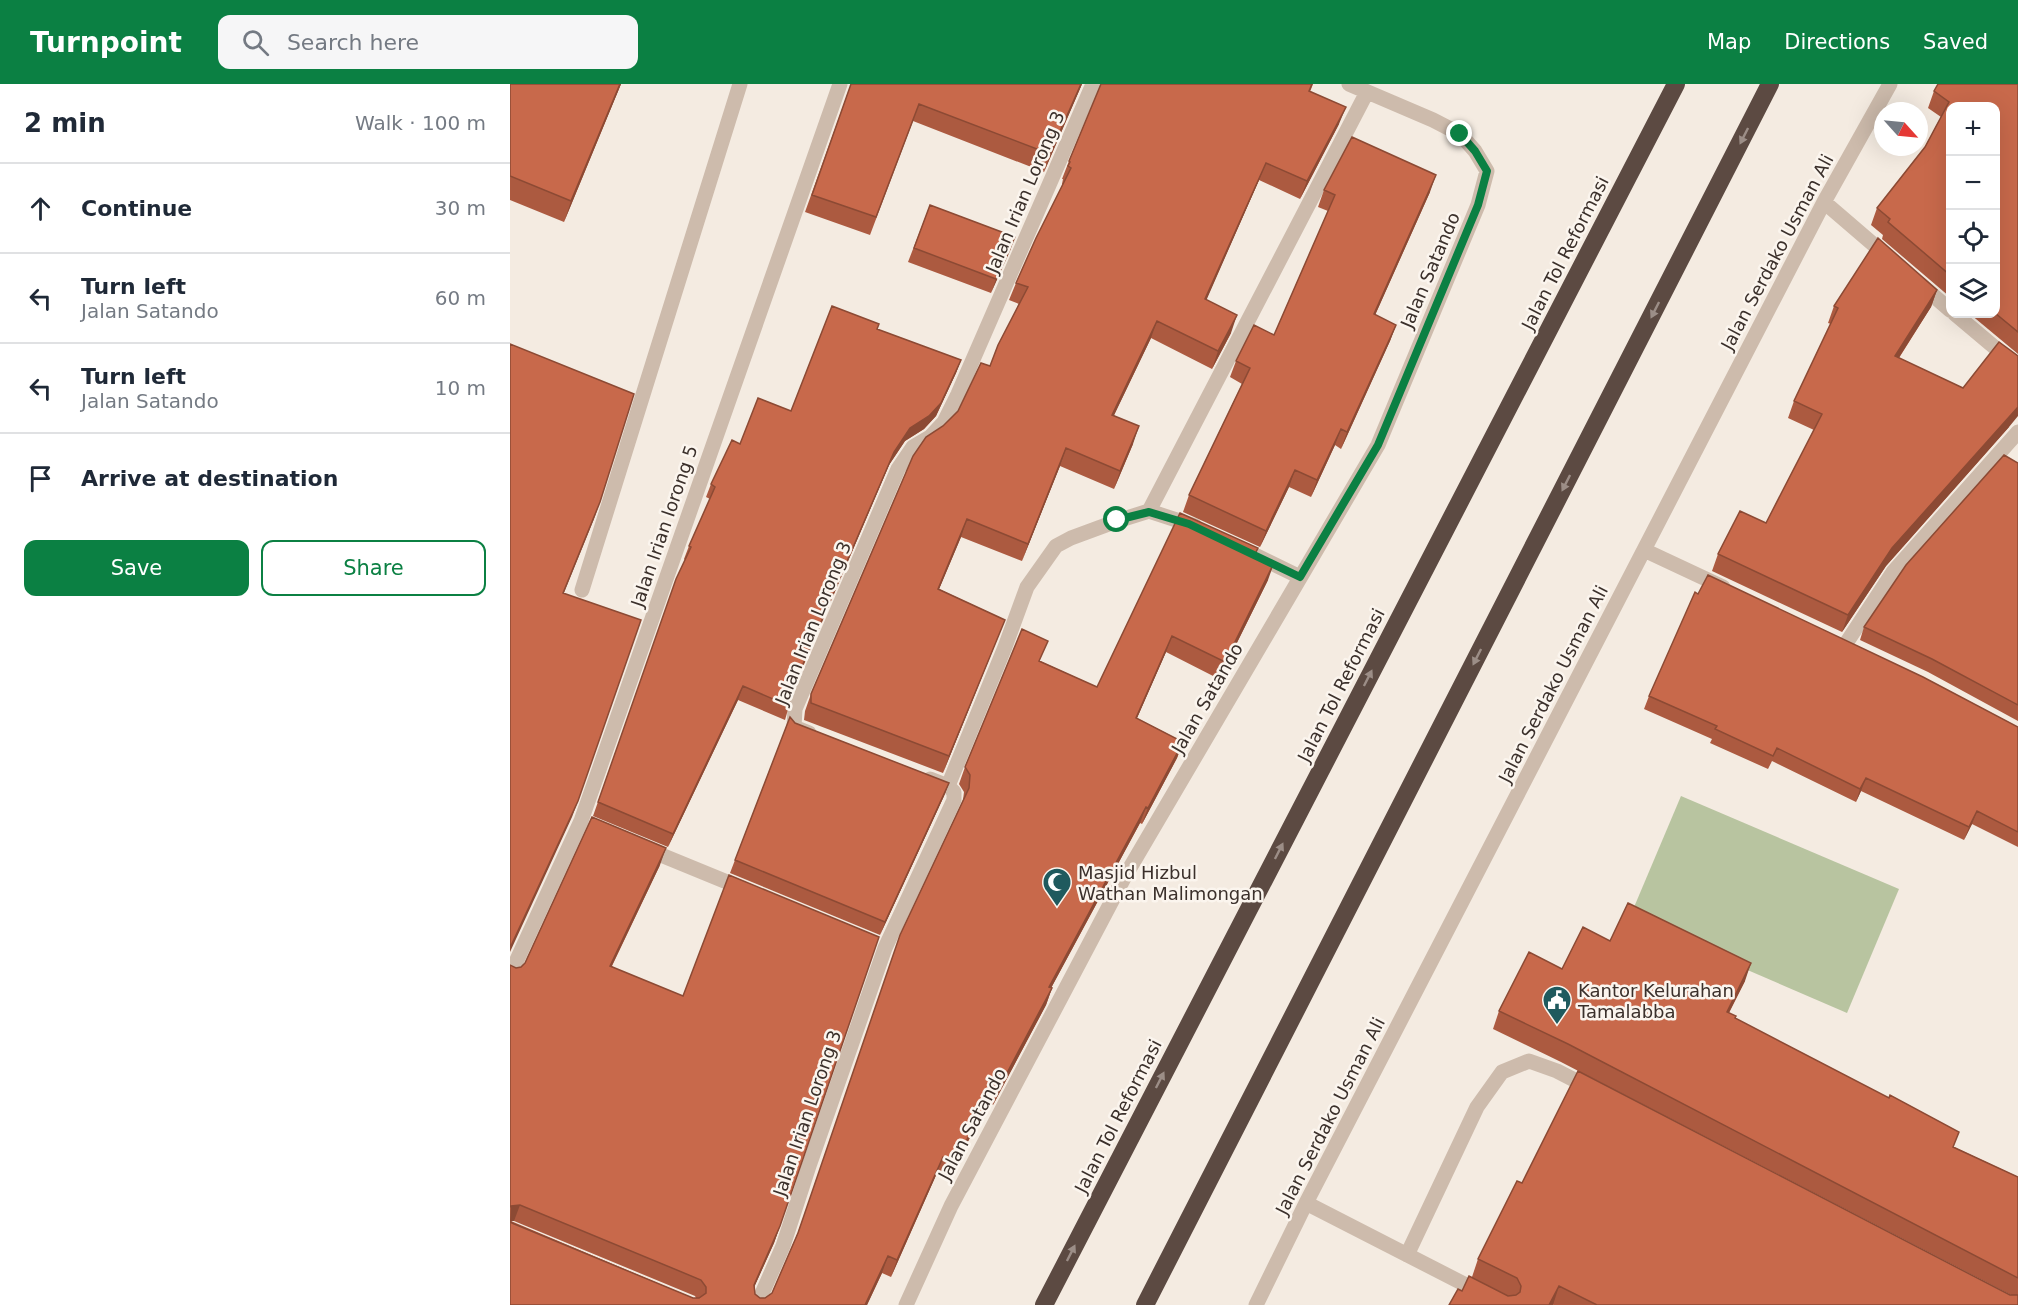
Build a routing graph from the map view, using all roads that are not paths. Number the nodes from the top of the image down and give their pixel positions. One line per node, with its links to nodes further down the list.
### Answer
1 (740, 84): 19 (street)
2 (840, 84): 27 (street, Jalan Irian lorong 5)
3 (1093, 84): 22 (street, Jalan Irian Lorong 3)
4 (1349, 84): 8 (street)
5 (1676, 84): 33 (highway, Jalan Tol Reformasi, one-way to 5)
6 (1770, 84): 34 (highway, one-way to 34)
7 (1890, 84): 9 (street, Jalan Serdako Usman Ali)
8 (1367, 92): 14 (street); 18 (street, Jalan Satando)
9 (1824, 202): 10 (street); 17 (street, Jalan Serdako Usman Ali)
10 (1946, 306)
11 (1960, 318): 12 (street)
12 (2018, 367)
13 (2018, 432): 21 (street)
14 (1149, 512): 15 (street); 24 (street)
15 (1209, 533)
16 (1239, 548): 18 (street)
17 (1644, 550): 20 (street); 29 (street, Jalan Serdako Usman Ali)
18 (1300, 577): 32 (street, Jalan Satando)
19 (582, 590)
20 (1739, 595)
21 (1845, 645)
22 (828, 741)
23 (916, 774): 24 (street)
24 (948, 786): 31 (street, Jalan Irian Lorong 3)
25 (635, 844): 26 (street)
26 (755, 894)
27 (510, 975)
28 (1599, 1093): 30 (street)
29 (1306, 1203): 30 (street); 35 (street, Jalan Serdako Usman Ali)
30 (1407, 1256): 36 (street)
31 (758, 1305)
32 (906, 1305)
33 (1044, 1305)
34 (1145, 1305)
35 (1256, 1305)
36 (1505, 1305)

